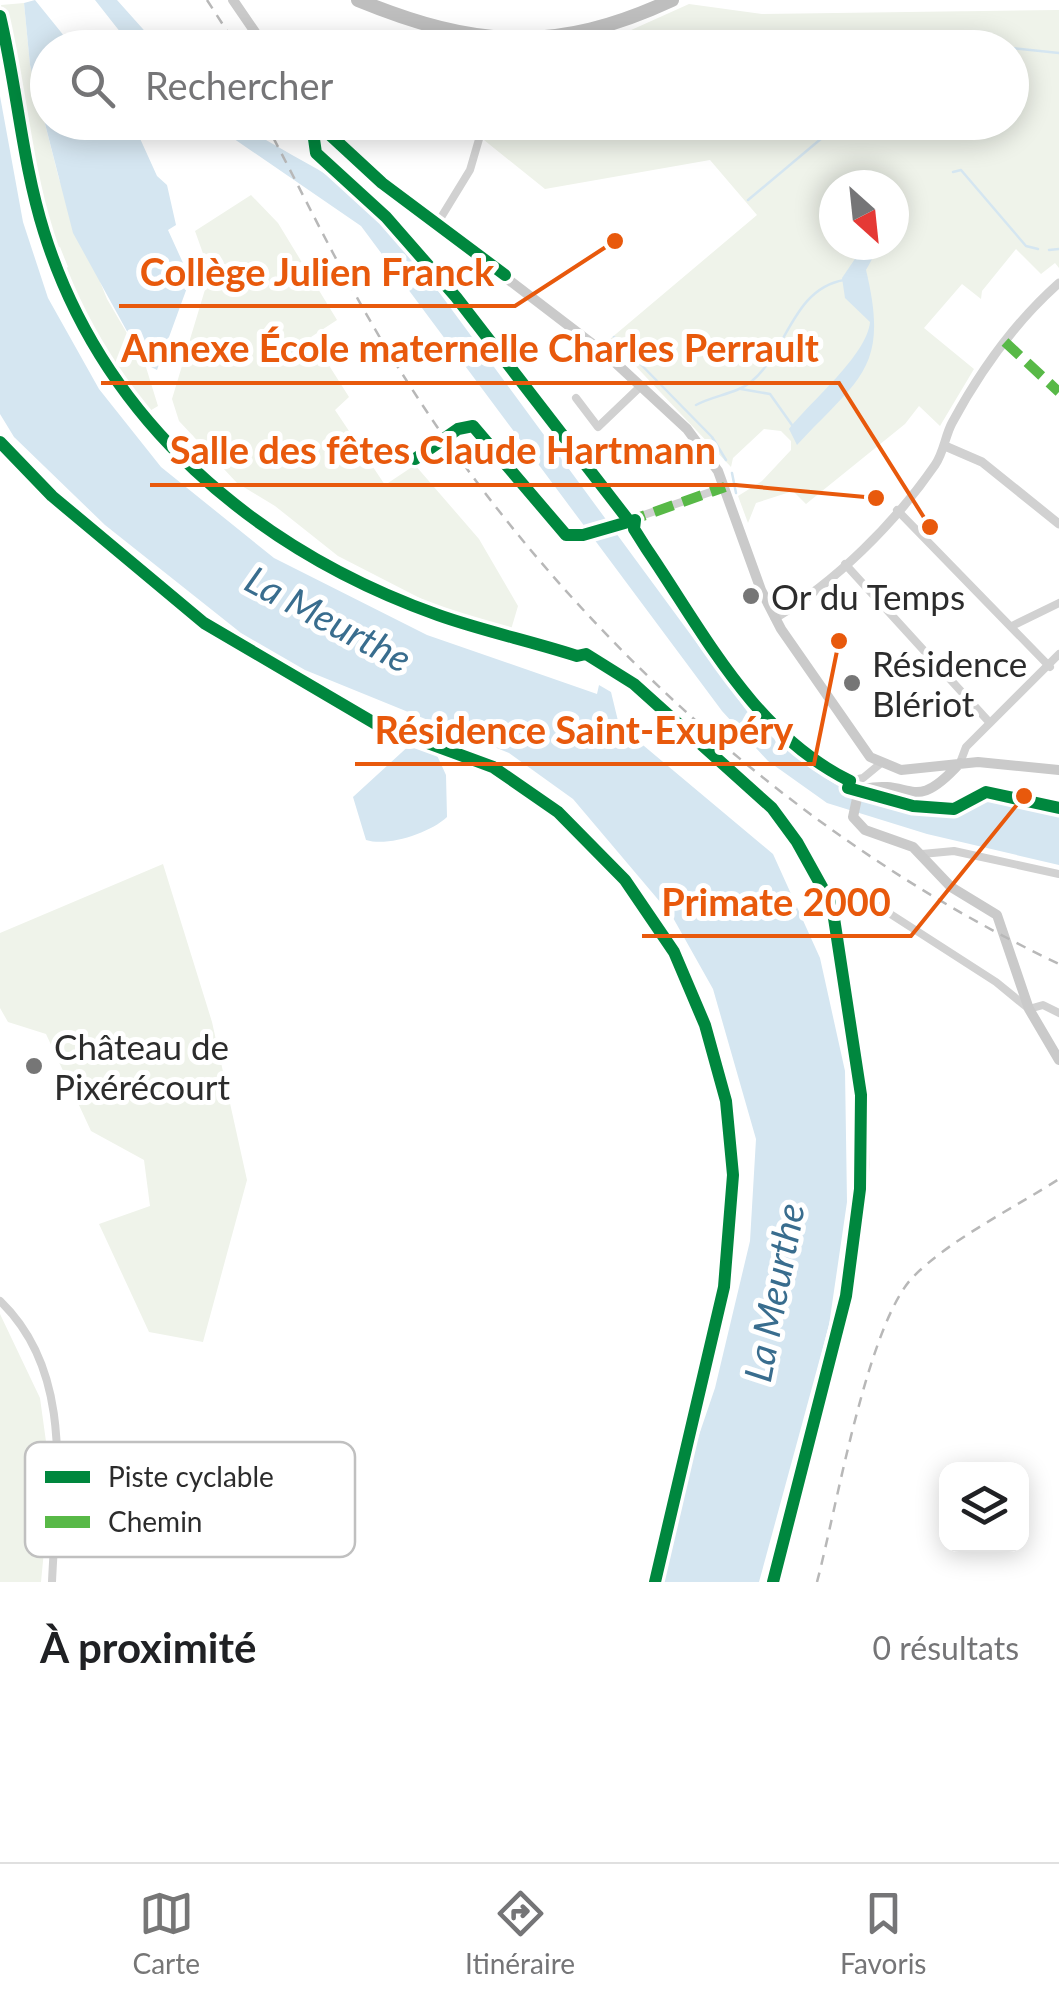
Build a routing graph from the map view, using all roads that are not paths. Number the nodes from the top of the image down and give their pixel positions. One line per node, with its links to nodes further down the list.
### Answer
1 (358, 0): 5 (highway)
2 (672, 0): 6 (highway)
3 (233, 1): 4 (main road)
4 (253, 30)
5 (444, 30)
6 (594, 30)
7 (332, 140): 9 (main road)
8 (479, 140): 9 (street)
9 (437, 224): 11 (main road)
10 (1059, 284): 13 (street)
11 (642, 384): 12 (street); 14 (main road)
12 (576, 398)
13 (945, 446): 15 (street); 16 (street)
14 (724, 487): 19 (main road); 25 (street)
15 (897, 510): 17 (street); 20 (street)
16 (1059, 524)
17 (845, 564): 19 (street); 23 (street)
18 (1059, 603): 20 (street)
19 (775, 618): 25 (main road)
20 (1012, 626): 22 (street)
21 (586, 654): 31 (street)
22 (1056, 661): 23 (street)
23 (990, 722): 24 (street)
24 (960, 763): 26 (main road); 27 (main road); 28 (main road)
25 (880, 764): 26 (main road)
26 (930, 768): 28 (main road)
27 (1059, 772)
28 (930, 790): 29 (main road)
29 (922, 854): 30 (street); 32 (main road)
30 (1059, 874)
31 (832, 905): 33 (street); 42 (street)
32 (1019, 978): 33 (street); 34 (street); 35 (main road)
33 (996, 982): 34 (street)
34 (1005, 989): 35 (street)
35 (1030, 1008): 36 (street); 37 (main road)
36 (1059, 1013)
37 (1059, 1060)
38 (0, 1301): 39 (street)
39 (55, 1442)
40 (53, 1557): 41 (street)
41 (52, 1582)
42 (777, 1582)

